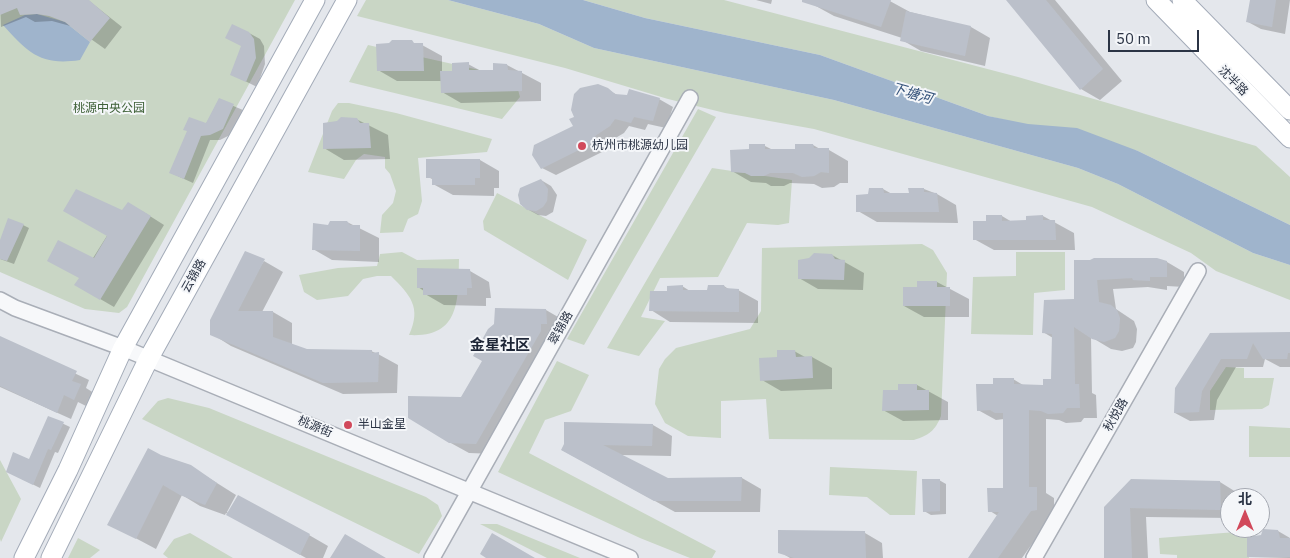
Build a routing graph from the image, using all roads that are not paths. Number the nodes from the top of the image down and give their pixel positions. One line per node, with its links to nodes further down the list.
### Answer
1 (315, 0): 10 (main road)
2 (347, 0): 11 (main road, 云锦路)
3 (1156, 0): 7 (main road, 沈半路)
4 (1182, 0): 6 (main road, 沈半路)
5 (690, 98): 12 (street, 翠锦路)
6 (1290, 110)
7 (1290, 138)
8 (1198, 271): 17 (street, 秋悦路)
9 (0, 300): 10 (street, 桃源街)
10 (124, 348): 11 (street, 桃源街); 13 (main road)
11 (149, 358): 12 (street, 桃源街); 14 (main road, 云锦路)
12 (469, 491): 15 (street, 翠锦路); 16 (street, 桃源街)
13 (24, 558)
14 (51, 558)
15 (432, 558)
16 (630, 558)
17 (1034, 558)

